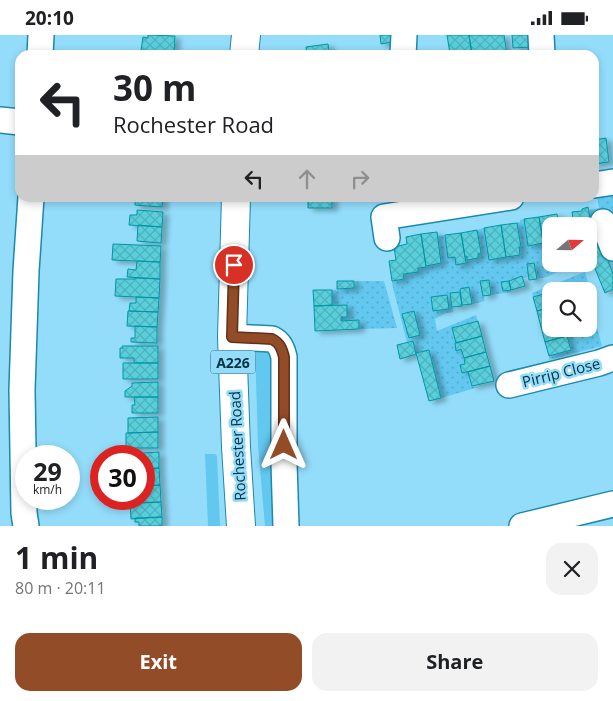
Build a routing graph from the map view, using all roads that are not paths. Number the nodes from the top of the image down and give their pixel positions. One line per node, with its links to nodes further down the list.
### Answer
1 (41, 35): 5 (street)
2 (246, 35): 6 (main road)
3 (404, 35): 7 (street)
4 (540, 35): 8 (street)
5 (40, 50)
6 (244, 50)
7 (403, 50)
8 (542, 50)
9 (0, 120): 10 (street)
10 (15, 122)
11 (613, 182): 12 (street)
12 (599, 184)
13 (31, 202): 23 (street)
14 (236, 202): 19 (main road, Rochester Road / A226)
15 (479, 202): 17 (street)
16 (604, 222): 18 (street)
17 (387, 238)
18 (613, 248)
19 (232, 337): 24 (main road, Rochester Road / A226); 25 (street)
20 (613, 358): 21 (street, Pirrip Close)
21 (509, 385)
22 (613, 504): 26 (street)
23 (26, 526)
24 (241, 526)
25 (286, 526)
26 (522, 526)

